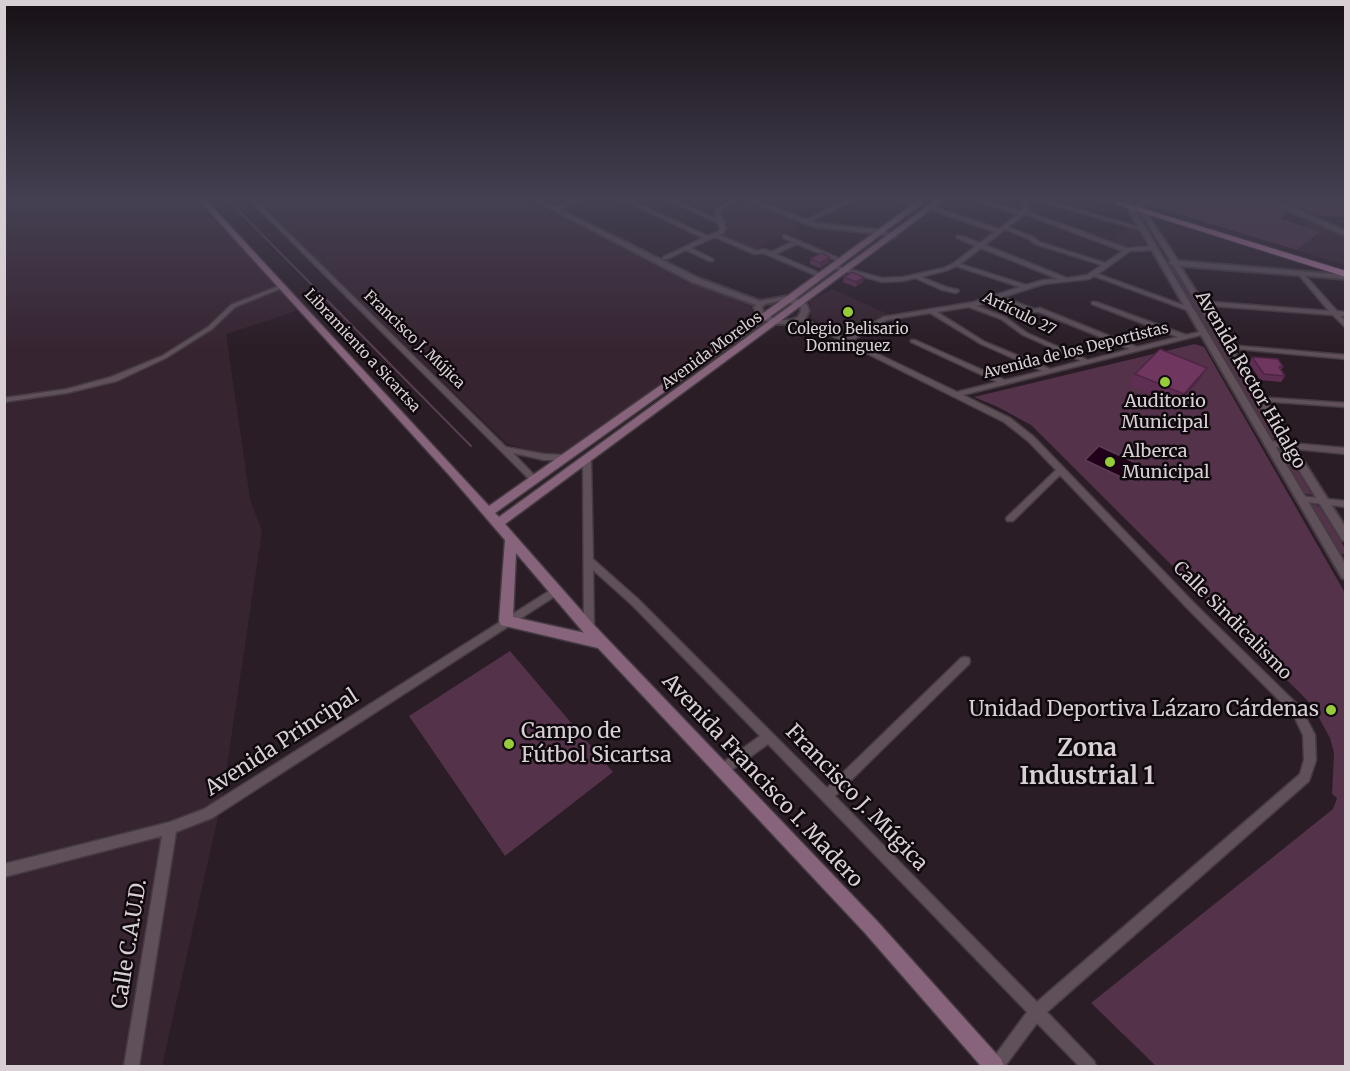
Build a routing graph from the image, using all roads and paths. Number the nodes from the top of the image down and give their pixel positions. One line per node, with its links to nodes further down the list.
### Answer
1 (247, 250): 40 (main road, Libramiento a Sicartsa)
2 (303, 250): 76 (street, Francisco J. Mújica)
3 (638, 250): 34 (street)
4 (646, 250): 21 (street)
5 (682, 250): 21 (street)
6 (690, 250): 23 (street)
7 (747, 250): 20 (street)
8 (780, 250): 20 (street)
9 (816, 250): 25 (street)
10 (857, 250): 25 (main road, Avenida Morelos)
11 (874, 250): 31 (main road, Avenida Morelos)
12 (975, 250): 27 (street)
13 (990, 250): 38 (street)
14 (1058, 250): 28 (street)
15 (1127, 250): 28 (street)
16 (1154, 250): 24 (street, Avenida Rector Hidalgo)
17 (1166, 250): 26 (street, Avenida Rector Hidalgo)
18 (1269, 250): 22 (main road)
19 (1272, 250): 33 (main road)
20 (772, 254): 36 (street)
21 (665, 258): 30 (street)
22 (1294, 258): 32 (main road); 33 (main road)
23 (711, 260)
24 (1161, 260): 26 (street); 50 (street, Avenida Rector Hidalgo)
25 (842, 261): 29 (main road, Avenida Morelos)
26 (1174, 261): 32 (street); 47 (street, Avenida Rector Hidalgo)
27 (956, 264): 37 (street); 41 (street)
28 (1106, 265): 35 (street)
29 (833, 267): 31 (street); 36 (main road, Avenida Morelos)
30 (690, 270): 34 (street); 39 (street)
31 (846, 271): 37 (street); 48 (main road, Avenida Morelos)
32 (1299, 271): 33 (street); 52 (street)
33 (1344, 273)
34 (682, 274): 39 (street)
35 (1094, 274): 38 (street); 50 (street)
36 (822, 276): 44 (main road, Avenida Morelos)
37 (917, 277): 42 (street)
38 (1066, 279): 41 (street)
39 (703, 280): 45 (street)
40 (281, 287): 70 (street); 85 (main road, Libramiento a Sicartsa)
41 (1028, 288): 43 (street)
42 (956, 291)
43 (1000, 298): 49 (street); 63 (street)
44 (789, 299): 45 (street); 48 (street); 54 (main road, Avenida Morelos)
45 (764, 302): 54 (street)
46 (1094, 303): 59 (street)
47 (1200, 303): 52 (street); 62 (street, Avenida Rector Hidalgo)
48 (800, 304): 55 (street); 56 (main road, Avenida Morelos)
49 (970, 305): 51 (street); 65 (street, Artículo 27)
50 (1189, 309): 58 (street, Avenida Rector Hidalgo)
51 (931, 311): 60 (street); 66 (street)
52 (1334, 313): 53 (street); 57 (street)
53 (1346, 314)
54 (763, 317): 56 (street); 71 (main road, Avenida Morelos)
55 (801, 319): 56 (street); 60 (street, Calle Sindicalismo)
56 (776, 322): 73 (main road, Avenida Morelos)
57 (1346, 326)
58 (1203, 333): 59 (street, Avenida de los Deportistas); 74 (street, Avenida Rector Hidalgo)
59 (1187, 338): 63 (street, Avenida de los Deportistas)
60 (845, 341): 68 (street, Calle Sindicalismo)
61 (913, 341): 67 (street)
62 (1228, 347): 64 (street); 69 (street, Avenida Rector Hidalgo)
63 (1138, 350): 65 (street, Avenida de los Deportistas)
64 (1346, 357)
65 (1088, 362): 66 (street, Avenida de los Deportistas)
66 (1049, 372): 67 (street, Avenida de los Deportistas)
67 (1004, 382): 68 (street, Avenida de los Deportistas)
68 (954, 395): 80 (street, Calle Sindicalismo)
69 (1260, 399): 72 (street); 75 (street, Avenida Rector Hidalgo)
70 (4, 400)
71 (639, 405): 73 (main road); 78 (main road, Avenida Morelos)
72 (1346, 405)
73 (653, 413): 79 (main road, Avenida Morelos)
74 (1268, 444): 75 (street); 82 (street, Avenida Rector Hidalgo)
75 (1287, 445): 77 (street); 83 (street, Avenida Rector Hidalgo)
76 (505, 449): 78 (street); 81 (street, Francisco J. Mújica)
77 (1346, 451)
78 (565, 458): 81 (main road, Avenida Morelos)
79 (587, 460): 85 (main road, Avenida Morelos); 90 (street)
80 (1060, 470): 86 (street); 102 (street, Calle Sindicalismo)
81 (535, 480): 85 (main road, Avenida Morelos)
82 (1301, 499): 83 (street); 89 (street, Avenida Rector Hidalgo)
83 (1324, 502): 84 (street); 88 (street, Avenida Rector Hidalgo)
84 (1346, 504)
85 (494, 518): 87 (main road, Avenida Francisco I. Madero)
86 (1010, 519)
87 (511, 537): 92 (main road, Avenida Francisco I. Madero); 93 (main road)
88 (1346, 537)
89 (1341, 561): 91 (street, Avenida Rector Hidalgo)
90 (590, 562): 94 (street); 97 (street, Francisco J. Múgica)
91 (1346, 575)
92 (556, 590): 93 (street, Avenida Principal); 94 (main road, Avenida Francisco I. Madero)
93 (506, 621): 95 (main road); 100 (street, Avenida Principal)
94 (589, 629): 95 (main road, Avenida Francisco I. Madero)
95 (603, 643): 98 (main road, Avenida Francisco I. Madero)
96 (965, 661): 99 (street)
97 (768, 737): 98 (street); 99 (street, Francisco J. Múgica)
98 (722, 770): 104 (main road, Avenida Francisco I. Madero)
99 (828, 796): 102 (street, Francisco J. Múgica)
100 (170, 828): 101 (street, Avenida Principal); 103 (street, Calle C.A.U.D.)
101 (4, 871)
102 (1036, 1012): 104 (street, Calle Sindicalismo); 105 (street, Francisco J. Múgica)
103 (131, 1066)
104 (995, 1066)
105 (1089, 1066)

